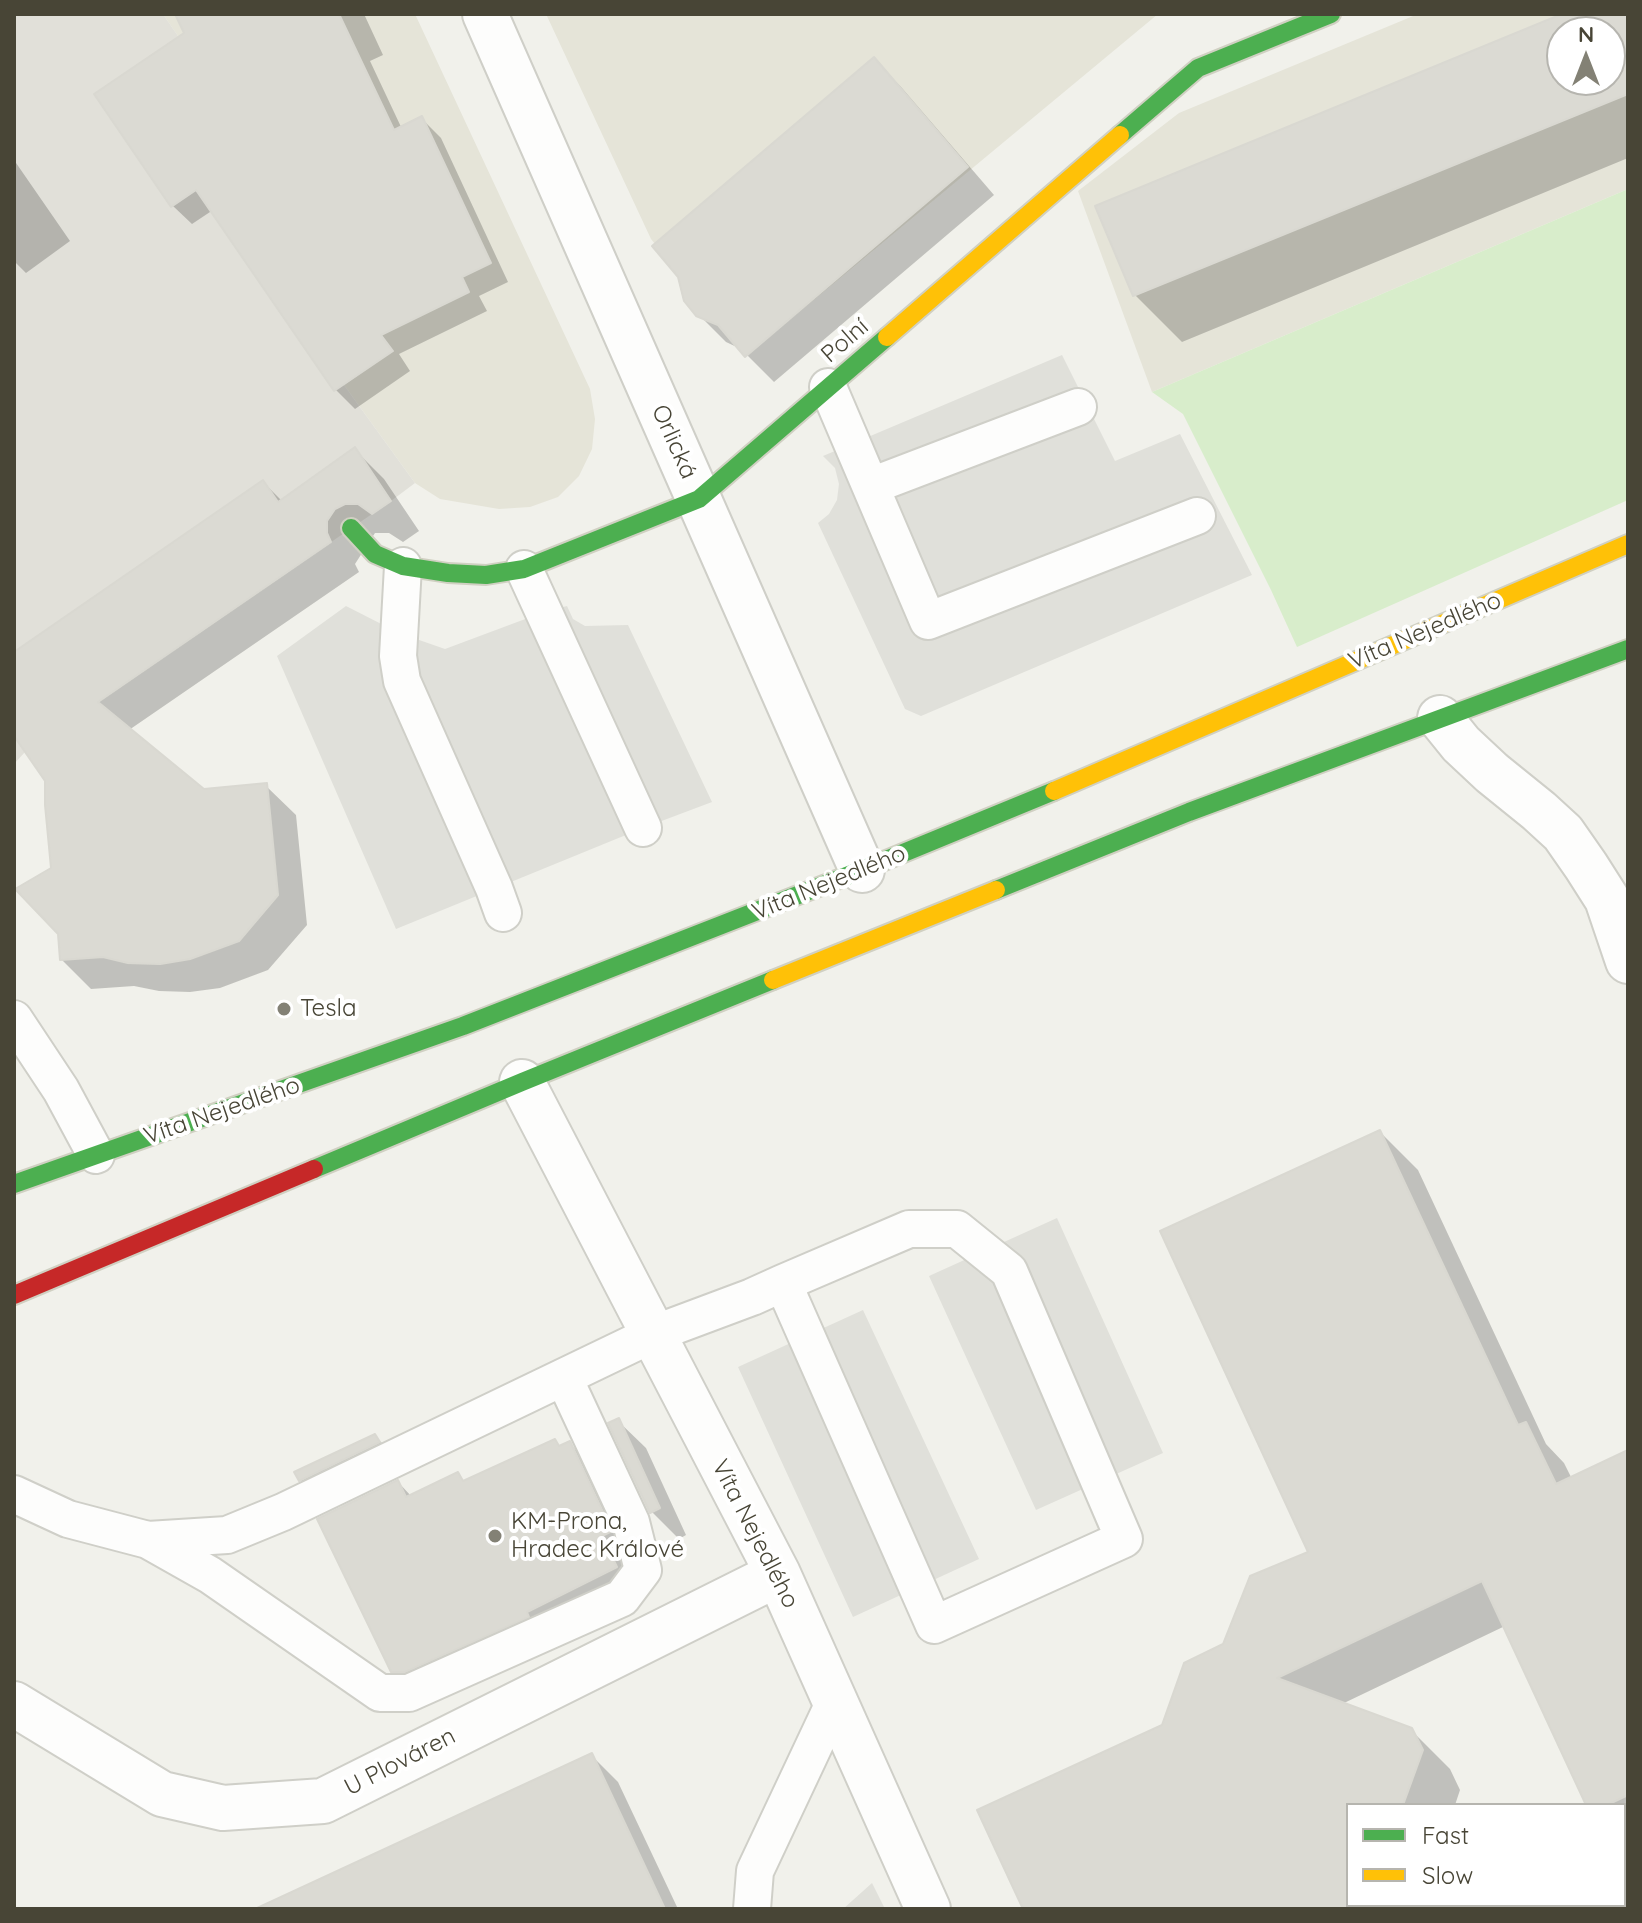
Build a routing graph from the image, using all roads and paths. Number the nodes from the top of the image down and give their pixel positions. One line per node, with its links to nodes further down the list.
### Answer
1 (485, 14): 6 (street, Orlická)
2 (1331, 14): 3 (main road, Polní)
3 (828, 387): 5 (lane); 6 (main road, Polní)
4 (1078, 407): 5 (lane)
5 (871, 486): 7 (lane)
6 (699, 499): 11 (main road, Polní); 15 (street, Orlická)
7 (1197, 516)
8 (351, 528): 10 (main road, Polní)
9 (1628, 544): 15 (main road, Víta Nejedlého)
10 (403, 566): 11 (main road, Polní); 16 (lane)
11 (524, 569): 14 (lane)
12 (1628, 649): 13 (main road)
13 (1440, 718): 17 (street); 19 (main road)
14 (643, 828)
15 (862, 870): 20 (main road, Víta Nejedlého)
16 (503, 913)
17 (1628, 961)
18 (18, 1032): 20 (lane)
19 (522, 1082): 23 (main road); 24 (street, Víta Nejedlého)
20 (96, 1155): 21 (main road, Víta Nejedlého)
21 (14, 1184)
22 (783, 1283): 22 (lane); 24 (lane)
23 (14, 1295)
24 (653, 1334): 25 (lane); 28 (street, Víta Nejedlého)
25 (564, 1378): 27 (lane); 27 (lane)
26 (14, 1494): 27 (lane)
27 (148, 1540)
28 (778, 1574): 29 (street, Víta Nejedlého); 30 (street, U Plováren)
29 (835, 1701): 31 (lane); 32 (street, Víta Nejedlého)
30 (14, 1704)
31 (752, 1909)
32 (928, 1909)

